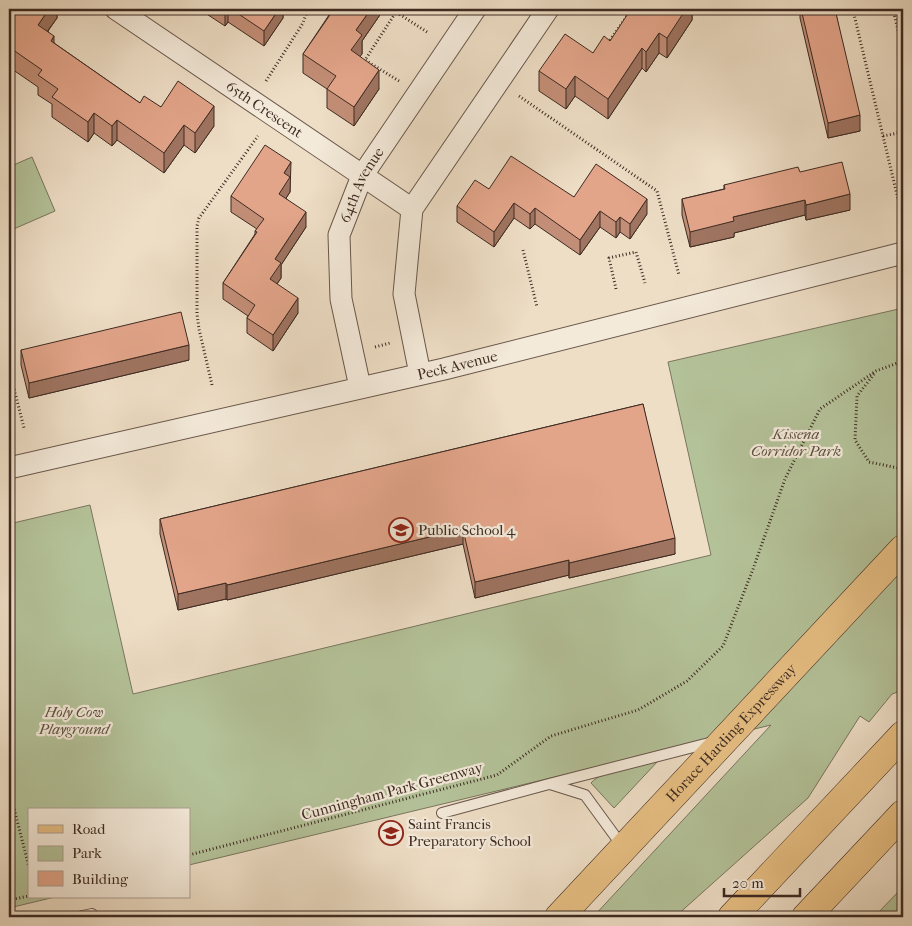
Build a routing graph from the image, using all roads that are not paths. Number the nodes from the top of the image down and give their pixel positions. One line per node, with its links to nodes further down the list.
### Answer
1 (116, 9): 4 (street, 65th Crescent)
2 (475, 9): 4 (street, 64th Avenue)
3 (548, 9): 5 (street)
4 (362, 176): 5 (street, 65th Crescent); 8 (street, 64th Avenue)
5 (412, 209): 7 (street)
6 (903, 253): 7 (street, Peck Avenue)
7 (420, 374): 8 (street, Peck Avenue)
8 (360, 388): 9 (street, Peck Avenue)
9 (9, 468)
10 (903, 549): 12 (main road, Horace Harding Expressway)
11 (903, 735): 20 (main road)
12 (726, 738): 13 (lane); 16 (main road, Horace Harding Expressway)
13 (549, 784): 14 (lane); 16 (lane)
14 (442, 813)
15 (903, 814): 21 (main road)
16 (623, 848): 19 (main road, Horace Harding Expressway)
17 (92, 914): 18 (lane)
18 (78, 917)
19 (559, 917)
20 (732, 917)
21 (806, 917)

